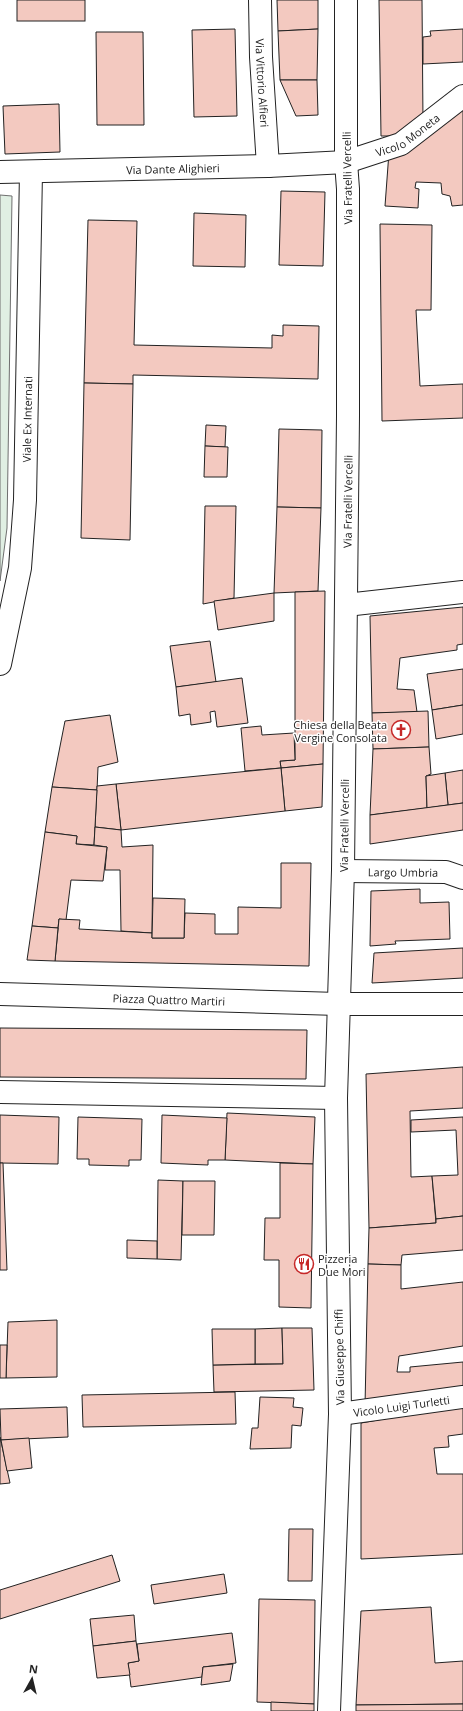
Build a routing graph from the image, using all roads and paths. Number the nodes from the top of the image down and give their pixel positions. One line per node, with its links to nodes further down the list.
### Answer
1 (260, 0): 5 (street, Via Vittorio Alfieri)
2 (346, 0): 4 (street, Via Fratelli Vercelli)
3 (463, 96): 4 (street, Vicolo Moneta)
4 (346, 162): 5 (street, Via Dante Alighieri); 9 (street, Via Fratelli Vercelli)
5 (268, 166): 7 (street, Via Dante Alighieri)
6 (0, 172): 7 (street, Via Dante Alighieri)
7 (31, 172): 10 (street, Viale Ex Internati)
8 (463, 592): 9 (street)
9 (346, 605): 11 (street, Via Fratelli Vercelli)
10 (0, 664)
11 (343, 871): 12 (street, Largo Umbria); 14 (street, Via Fratelli Vercelli)
12 (463, 878)
13 (0, 994): 14 (street, Piazza Quattro Martiri)
14 (338, 1004): 15 (street, Piazza Quattro Martiri); 17 (street, Via Giuseppe Chiffi)
15 (463, 1004)
16 (0, 1092): 17 (street)
17 (336, 1098): 19 (street, Via Giuseppe Chiffi)
18 (463, 1397): 19 (street, Vicolo Luigi Turletti)
19 (340, 1414): 20 (street, Via Giuseppe Chiffi)
20 (329, 1711)

